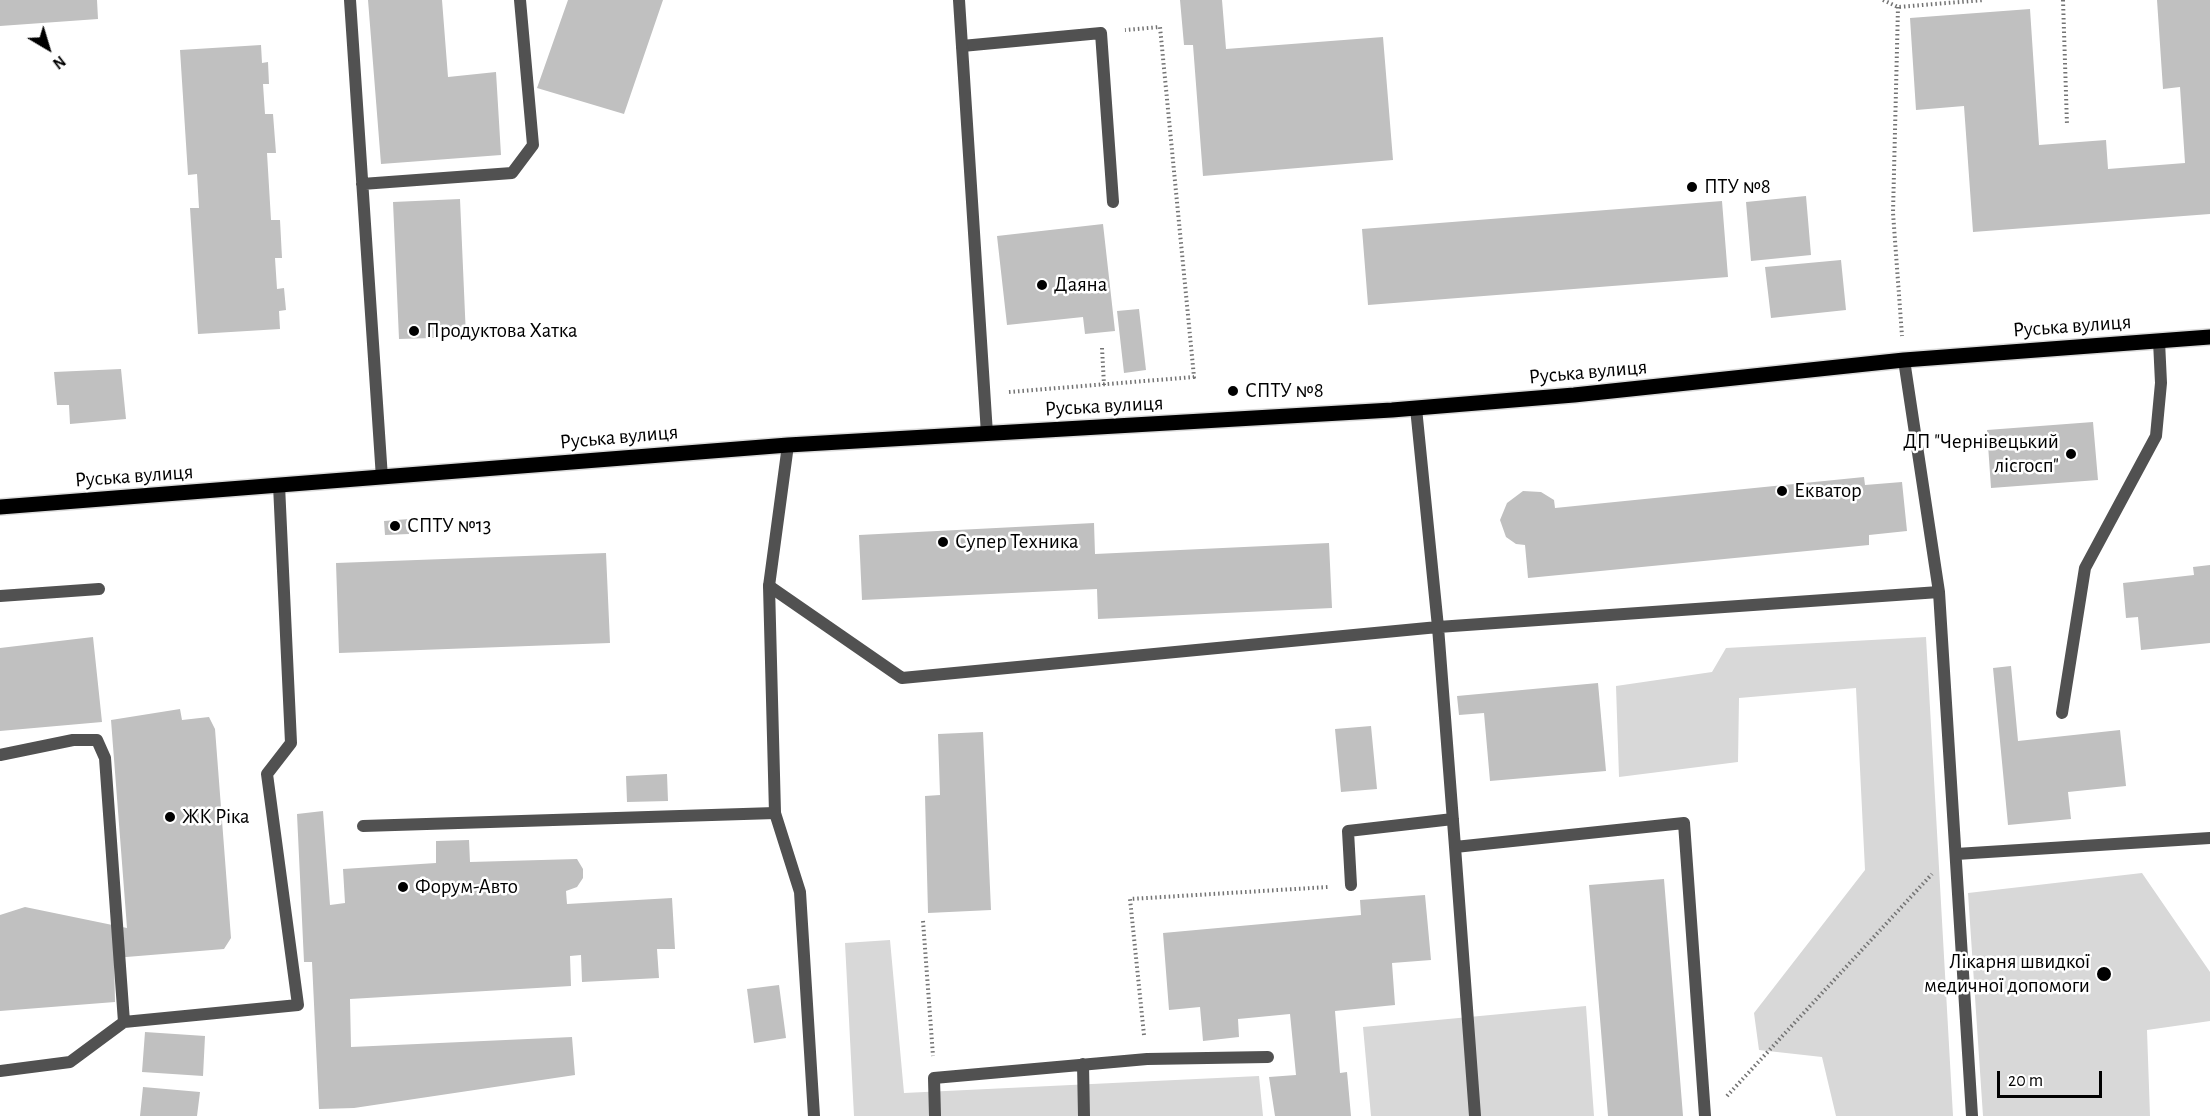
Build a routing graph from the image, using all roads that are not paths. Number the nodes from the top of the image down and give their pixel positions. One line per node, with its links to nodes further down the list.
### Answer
1 (350, 0): 5 (street)
2 (520, 0): 5 (street)
3 (959, 0): 4 (street)
4 (962, 46): 6 (street); 11 (street)
5 (362, 184): 13 (street)
6 (1113, 202)
7 (2210, 337): 8 (main road, Руська вулиця)
8 (2159, 341): 9 (main road, Руська вулиця); 21 (street)
9 (1904, 360): 10 (main road, Руська вулиця); 18 (street)
10 (1416, 408): 11 (main road, Руська вулиця); 20 (street)
11 (987, 434): 12 (main road, Руська вулиця)
12 (788, 445): 13 (main road, Руська вулиця); 16 (street)
13 (382, 478): 14 (main road, Руська вулиця)
14 (279, 485): 15 (main road, Руська вулиця); 30 (street)
15 (0, 507)
16 (769, 586): 20 (street); 23 (street)
17 (99, 589): 19 (street)
18 (1939, 592): 20 (street); 28 (street)
19 (0, 596)
20 (1438, 627): 24 (street)
21 (2062, 713)
22 (0, 755): 30 (street)
23 (775, 813): 25 (street); 34 (street)
24 (1453, 819): 27 (street); 29 (street)
25 (363, 826)
26 (2210, 838): 28 (street)
27 (1455, 847): 37 (street); 38 (street)
28 (1956, 854): 39 (street)
29 (1351, 885)
30 (124, 1022): 33 (street)
31 (1268, 1057): 32 (street)
32 (1083, 1064): 35 (street); 36 (street)
33 (0, 1071)
34 (814, 1116)
35 (935, 1116)
36 (1084, 1116)
37 (1475, 1116)
38 (1705, 1116)
39 (1972, 1116)

